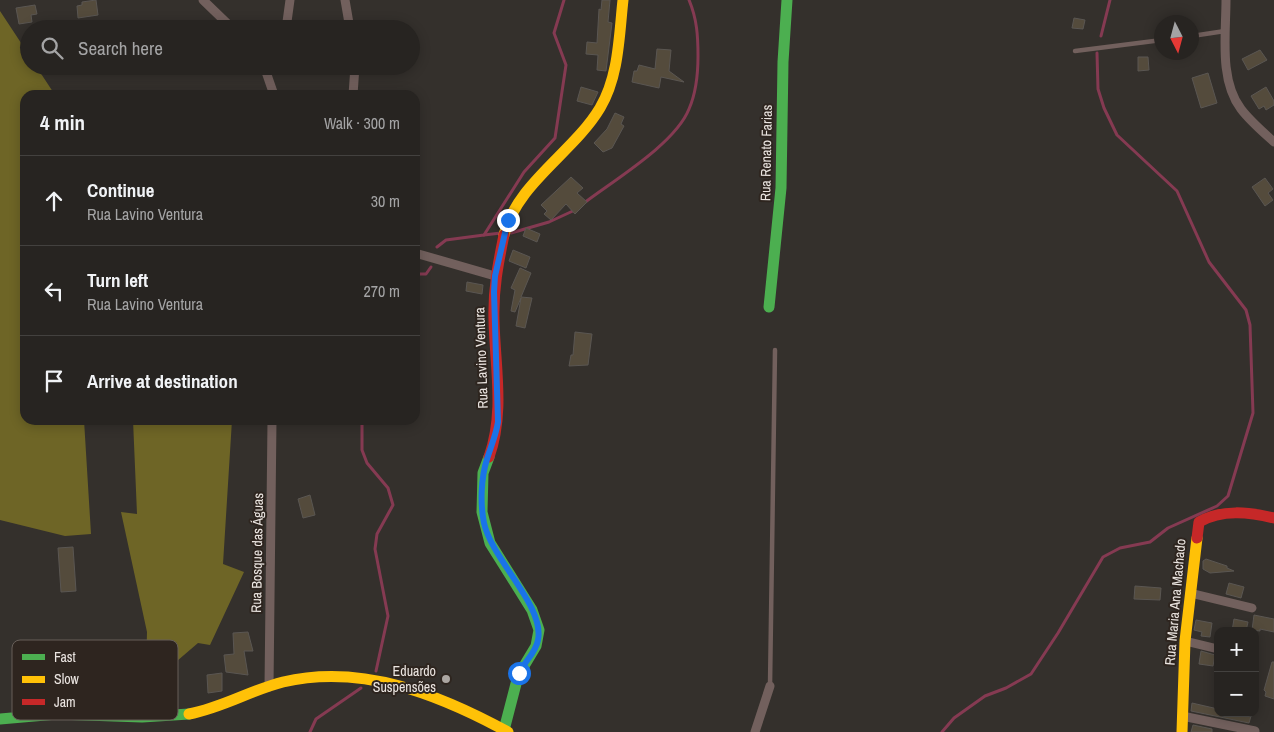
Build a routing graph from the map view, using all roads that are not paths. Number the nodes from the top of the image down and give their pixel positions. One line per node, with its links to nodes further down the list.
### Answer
1 (203, 0): 7 (street)
2 (290, 0): 8 (street)
3 (345, 0): 9 (street)
4 (623, 0): 20 (street, Rua Lavino Ventura)
5 (787, 0): 21 (street, Rua Renato Farias)
6 (1226, 0): 10 (street)
7 (224, 20)
8 (287, 20)
9 (348, 20)
10 (1226, 31): 11 (lane); 18 (street)
11 (1199, 35)
12 (1154, 41): 13 (lane)
13 (1075, 51)
14 (268, 75): 16 (street)
15 (355, 75): 17 (street)
16 (272, 90)
17 (354, 90)
18 (1274, 142)
19 (420, 254): 20 (street)
20 (495, 276): 33 (street, Rua Lavino Ventura)
21 (769, 307)
22 (775, 350): 29 (lane)
23 (272, 425): 30 (street, Rua Bosque das Águas)
24 (1274, 518): 25 (street, Rua Maria Ana Machado)
25 (1190, 592): 26 (street); 27 (street, Rua Maria Ana Machado)
26 (1252, 608)
27 (1185, 641): 28 (street); 32 (street, Rua Maria Ana Machado)
28 (1214, 648)
29 (770, 686): 35 (street)
30 (268, 687): 31 (street); 33 (street)
31 (178, 715)
32 (1182, 716): 34 (street); 36 (street, Rua Maria Ana Machado)
33 (506, 731)
34 (1255, 731)
35 (755, 732)
36 (1182, 732)

